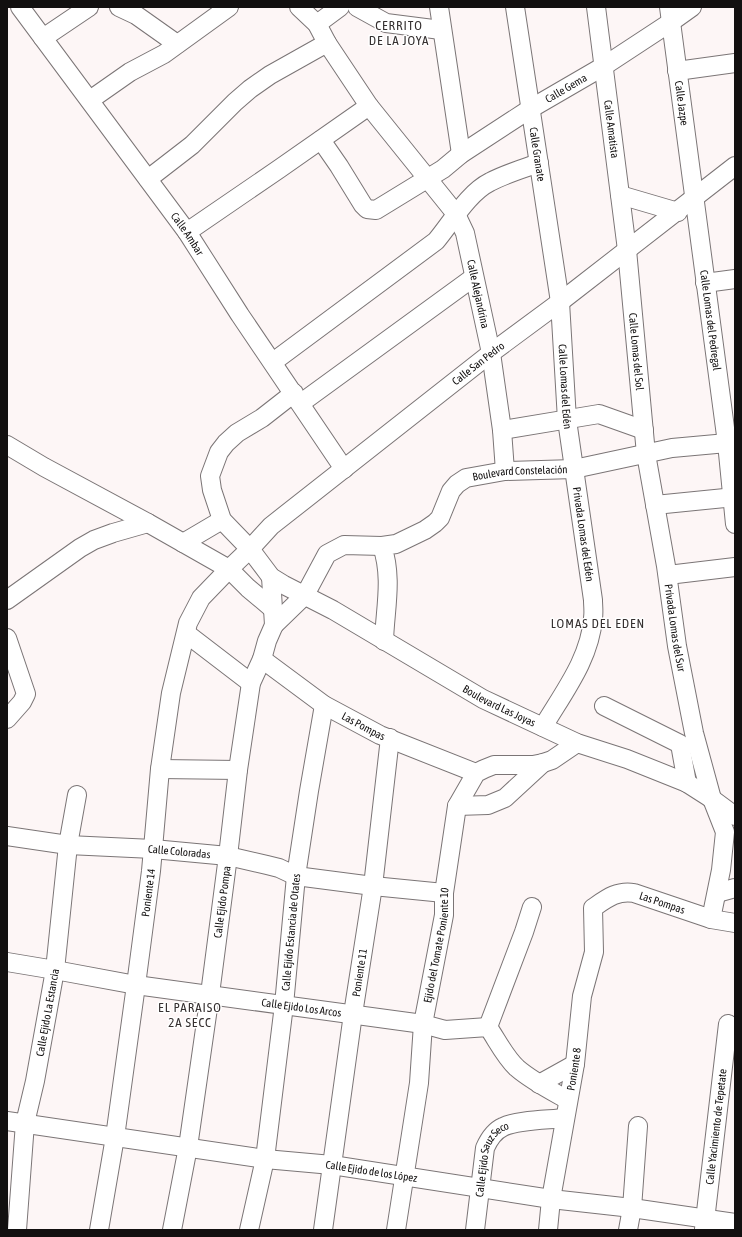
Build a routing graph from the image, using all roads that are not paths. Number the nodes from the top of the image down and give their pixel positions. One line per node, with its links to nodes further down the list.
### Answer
1 (20, 7): 15 (street, Calle Ambar)
2 (89, 7): 15 (street)
3 (119, 7): 17 (street)
4 (229, 7): 17 (street)
5 (299, 7): 13 (street, Calle Alejandrina)
6 (340, 7): 13 (street)
7 (357, 7): 14 (street)
8 (439, 7): 14 (street)
9 (515, 7): 23 (street, Calle Granate)
10 (596, 7): 19 (street, Calle Amatista)
11 (692, 7): 12 (street, Calle Gema)
12 (670, 15): 19 (street, Calle Gema); 20 (street, Calle Jazpe)
13 (317, 24): 16 (street, Calle Alejandrina)
14 (441, 30): 25 (street)
15 (43, 38): 21 (street, Calle Ambar)
16 (327, 43): 22 (street, Calle Alejandrina); 29 (street)
17 (177, 44): 21 (street)
18 (735, 63): 20 (street)
19 (604, 66): 23 (street, Calle Gema); 30 (street, Calle Amatista)
20 (677, 71): 31 (street, Calle Jazpe)
21 (90, 100): 29 (street, Calle Ambar)
22 (369, 106): 24 (street); 28 (street, Calle Alejandrina)
23 (530, 109): 25 (street, Calle Gema); 26 (street, Calle Granate)
24 (321, 140): 28 (street, Calle Gema); 34 (street)
25 (461, 154): 28 (street, Calle Gema)
26 (539, 163): 33 (street); 39 (street, Calle Granate)
27 (735, 166): 31 (street, Calle San Pedro)
28 (427, 178): 33 (street, Calle Alejandrina)
29 (148, 179): 34 (street, Calle Ambar)
30 (620, 194): 32 (street); 35 (street, Calle Amatista)
31 (694, 199): 32 (street, Calle San Pedro); 38 (street, Calle Lomas del Pedregal)
32 (678, 212): 35 (street, Calle San Pedro)
33 (456, 214): 36 (street, Calle Alejandrina); 41 (street)
34 (187, 232): 41 (street, Calle Ambar)
35 (628, 250): 39 (street, Calle San Pedro); 45 (street, Calle Lomas del Sol)
36 (474, 277): 40 (street, Calle Alejandrina); 42 (street)
37 (735, 279): 38 (street)
38 (705, 283): 46 (street, Calle Lomas del Pedregal)
39 (560, 302): 40 (street, Calle San Pedro); 43 (street, Calle Lomas del Edén)
40 (491, 352): 44 (street, Calle Alejandrina); 49 (street, Calle San Pedro)
41 (273, 362): 42 (street, Calle Ambar)
42 (298, 398): 49 (street, Calle Ambar); 54 (street)
43 (567, 420): 44 (street); 45 (street); 50 (street, Calle Lomas del Edén)
44 (502, 430): 51 (street, Calle Alejandrina)
45 (644, 430): 48 (street, Calle Lomas del Sol)
46 (731, 444): 48 (street, Boulevard Constelación); 52 (street, Calle Lomas del Pedregal)
47 (7, 445): 55 (street)
48 (646, 454): 50 (street, Boulevard Constelación); 53 (street, Privada Lomas del Sur)
49 (344, 469): 59 (street, Calle San Pedro)
50 (574, 469): 51 (street, Boulevard Constelación); 75 (street, Privada Lomas del Edén)
51 (505, 471): 58 (street, Boulevard Constelación)
52 (733, 497): 53 (street); 56 (street, Calle Lomas del Pedregal)
53 (655, 505): 62 (street, Privada Lomas del Sur)
54 (222, 520): 57 (street); 59 (street)
55 (148, 523): 57 (street); 65 (street)
56 (735, 524)
57 (183, 543): 61 (street)
58 (382, 546): 64 (street, Boulevard Constelación); 69 (street)
59 (250, 550): 61 (street, Calle San Pedro); 63 (street)
60 (735, 567): 62 (street)
61 (229, 569): 66 (street); 67 (street, Poniente 14)
62 (668, 575): 79 (street, Privada Lomas del Sur)
63 (271, 577): 64 (street, Boulevard Las Joyas); 66 (street, Calle Ejido Pompa)
64 (305, 595): 66 (street, Boulevard Constelación); 69 (street, Boulevard Las Joyas)
65 (7, 600)
66 (273, 617): 70 (street, Calle Ejido Pompa)
67 (187, 634): 71 (street); 81 (street, Poniente 14)
68 (7, 638): 74 (street)
69 (384, 641): 75 (street, Boulevard Las Joyas)
70 (262, 659): 71 (street, Calle Ejido Pompa); 72 (street, Las Pompas)
71 (251, 683): 82 (street, Calle Ejido Pompa)
72 (324, 705): 76 (street, Las Pompas); 93 (street, Calle Ejido Estancia de Otates)
73 (604, 706): 78 (street)
74 (7, 719)
75 (543, 727): 77 (street, Boulevard Las Joyas)
76 (390, 738): 83 (street, Las Pompas); 94 (street, Poniente 11)
77 (577, 743): 80 (street); 84 (street, Boulevard Las Joyas)
78 (680, 744): 79 (street); 84 (street)
79 (700, 752): 86 (street, Privada Lomas del Sur)
80 (543, 764): 83 (street); 87 (street)
81 (160, 769): 82 (street); 91 (street, Poniente 14)
82 (238, 770): 92 (street, Calle Ejido Pompa)
83 (476, 773): 87 (street, Ejido del Tomate Poniente 10)
84 (687, 784): 86 (street, Boulevard Las Joyas)
85 (76, 795): 90 (street, Calle Ejido La Estancia)
86 (712, 799): 88 (street, Boulevard Las Joyas); 97 (street, Privada Lomas del Sur)
87 (457, 806): 96 (street, Ejido del Tomate Poniente 10)
88 (735, 816)
89 (7, 836): 90 (street, Calle Coloradas)
90 (68, 845): 91 (street, Calle Coloradas); 103 (street, Calle Ejido La Estancia)
91 (153, 850): 92 (street, Calle Coloradas); 104 (street, Poniente 14)
92 (228, 856): 93 (street, Calle Coloradas); 105 (street, Calle Ejido Pompa)
93 (296, 876): 94 (street, Calle Coloradas); 106 (street, Calle Ejido Estancia de Otates)
94 (373, 886): 96 (street, Calle Coloradas); 107 (street, Poniente 11)
95 (735, 888): 97 (street)
96 (444, 893): 108 (street, Ejido del Tomate Poniente 10)
97 (717, 893): 100 (street, Privada Lomas del Sur)
98 (532, 907): 110 (street)
99 (593, 908): 100 (street, Las Pompas); 111 (street, Poniente 8)
100 (711, 919): 101 (street, Las Pompas)
101 (735, 923)
102 (7, 962): 103 (street, Calle Ejido Los Arcos)
103 (55, 970): 104 (street, Calle Ejido Los Arcos); 116 (street, Calle Ejido La Estancia)
104 (136, 985): 105 (street, Calle Ejido Los Arcos); 118 (street, Poniente 14)
105 (210, 994): 106 (street, Calle Ejido Los Arcos); 119 (street, Calle Ejido Pompa)
106 (284, 1005): 107 (street, Calle Ejido Los Arcos); 120 (street, Calle Ejido Estancia de Otates)
107 (353, 1014): 108 (street, Calle Ejido Los Arcos); 121 (street, Poniente 11)
108 (422, 1024): 110 (street, Calle Ejido Los Arcos); 122 (street, Ejido del Tomate Poniente 10)
109 (728, 1024): 127 (street, Calle Yacimiento de Tepetate)
110 (488, 1027): 112 (street)
111 (575, 1064): 112 (street); 113 (street, Poniente 8)
112 (540, 1084): 113 (street)
113 (568, 1100): 114 (street, Poniente 8)
114 (565, 1118): 123 (street, Calle Ejido Sauz Seco); 124 (street, Poniente 8)
115 (7, 1121): 116 (street, Calle Ejido de los López)
116 (25, 1123): 118 (street, Calle Ejido de los López); 128 (street, Calle Ejido La Estancia)
117 (638, 1126): 125 (street)
118 (115, 1137): 119 (street, Calle Ejido de los López); 129 (street, Poniente 14)
119 (188, 1147): 120 (street, Calle Ejido de los López); 130 (street, Calle Ejido Pompa)
120 (265, 1159): 121 (street, Calle Ejido de los López); 131 (street, Calle Ejido Estancia de Otates)
121 (332, 1165): 122 (street, Calle Ejido de los López); 132 (street, Poniente 11)
122 (403, 1177): 123 (street, Calle Ejido de los López); 133 (street, Ejido del Tomate Poniente 10)
123 (479, 1187): 124 (street, Calle Ejido de los López); 134 (street, Calle Ejido Sauz Seco)
124 (551, 1198): 125 (street, Calle Ejido de los López); 135 (street, Poniente 8)
125 (632, 1208): 127 (street, Calle Ejido de los López); 136 (street)
126 (735, 1223): 127 (street, Calle Ejido de los López)
127 (705, 1224)
128 (17, 1230)
129 (99, 1230)
130 (172, 1230)
131 (250, 1230)
132 (323, 1230)
133 (396, 1230)
134 (475, 1230)
135 (548, 1230)
136 (628, 1230)

